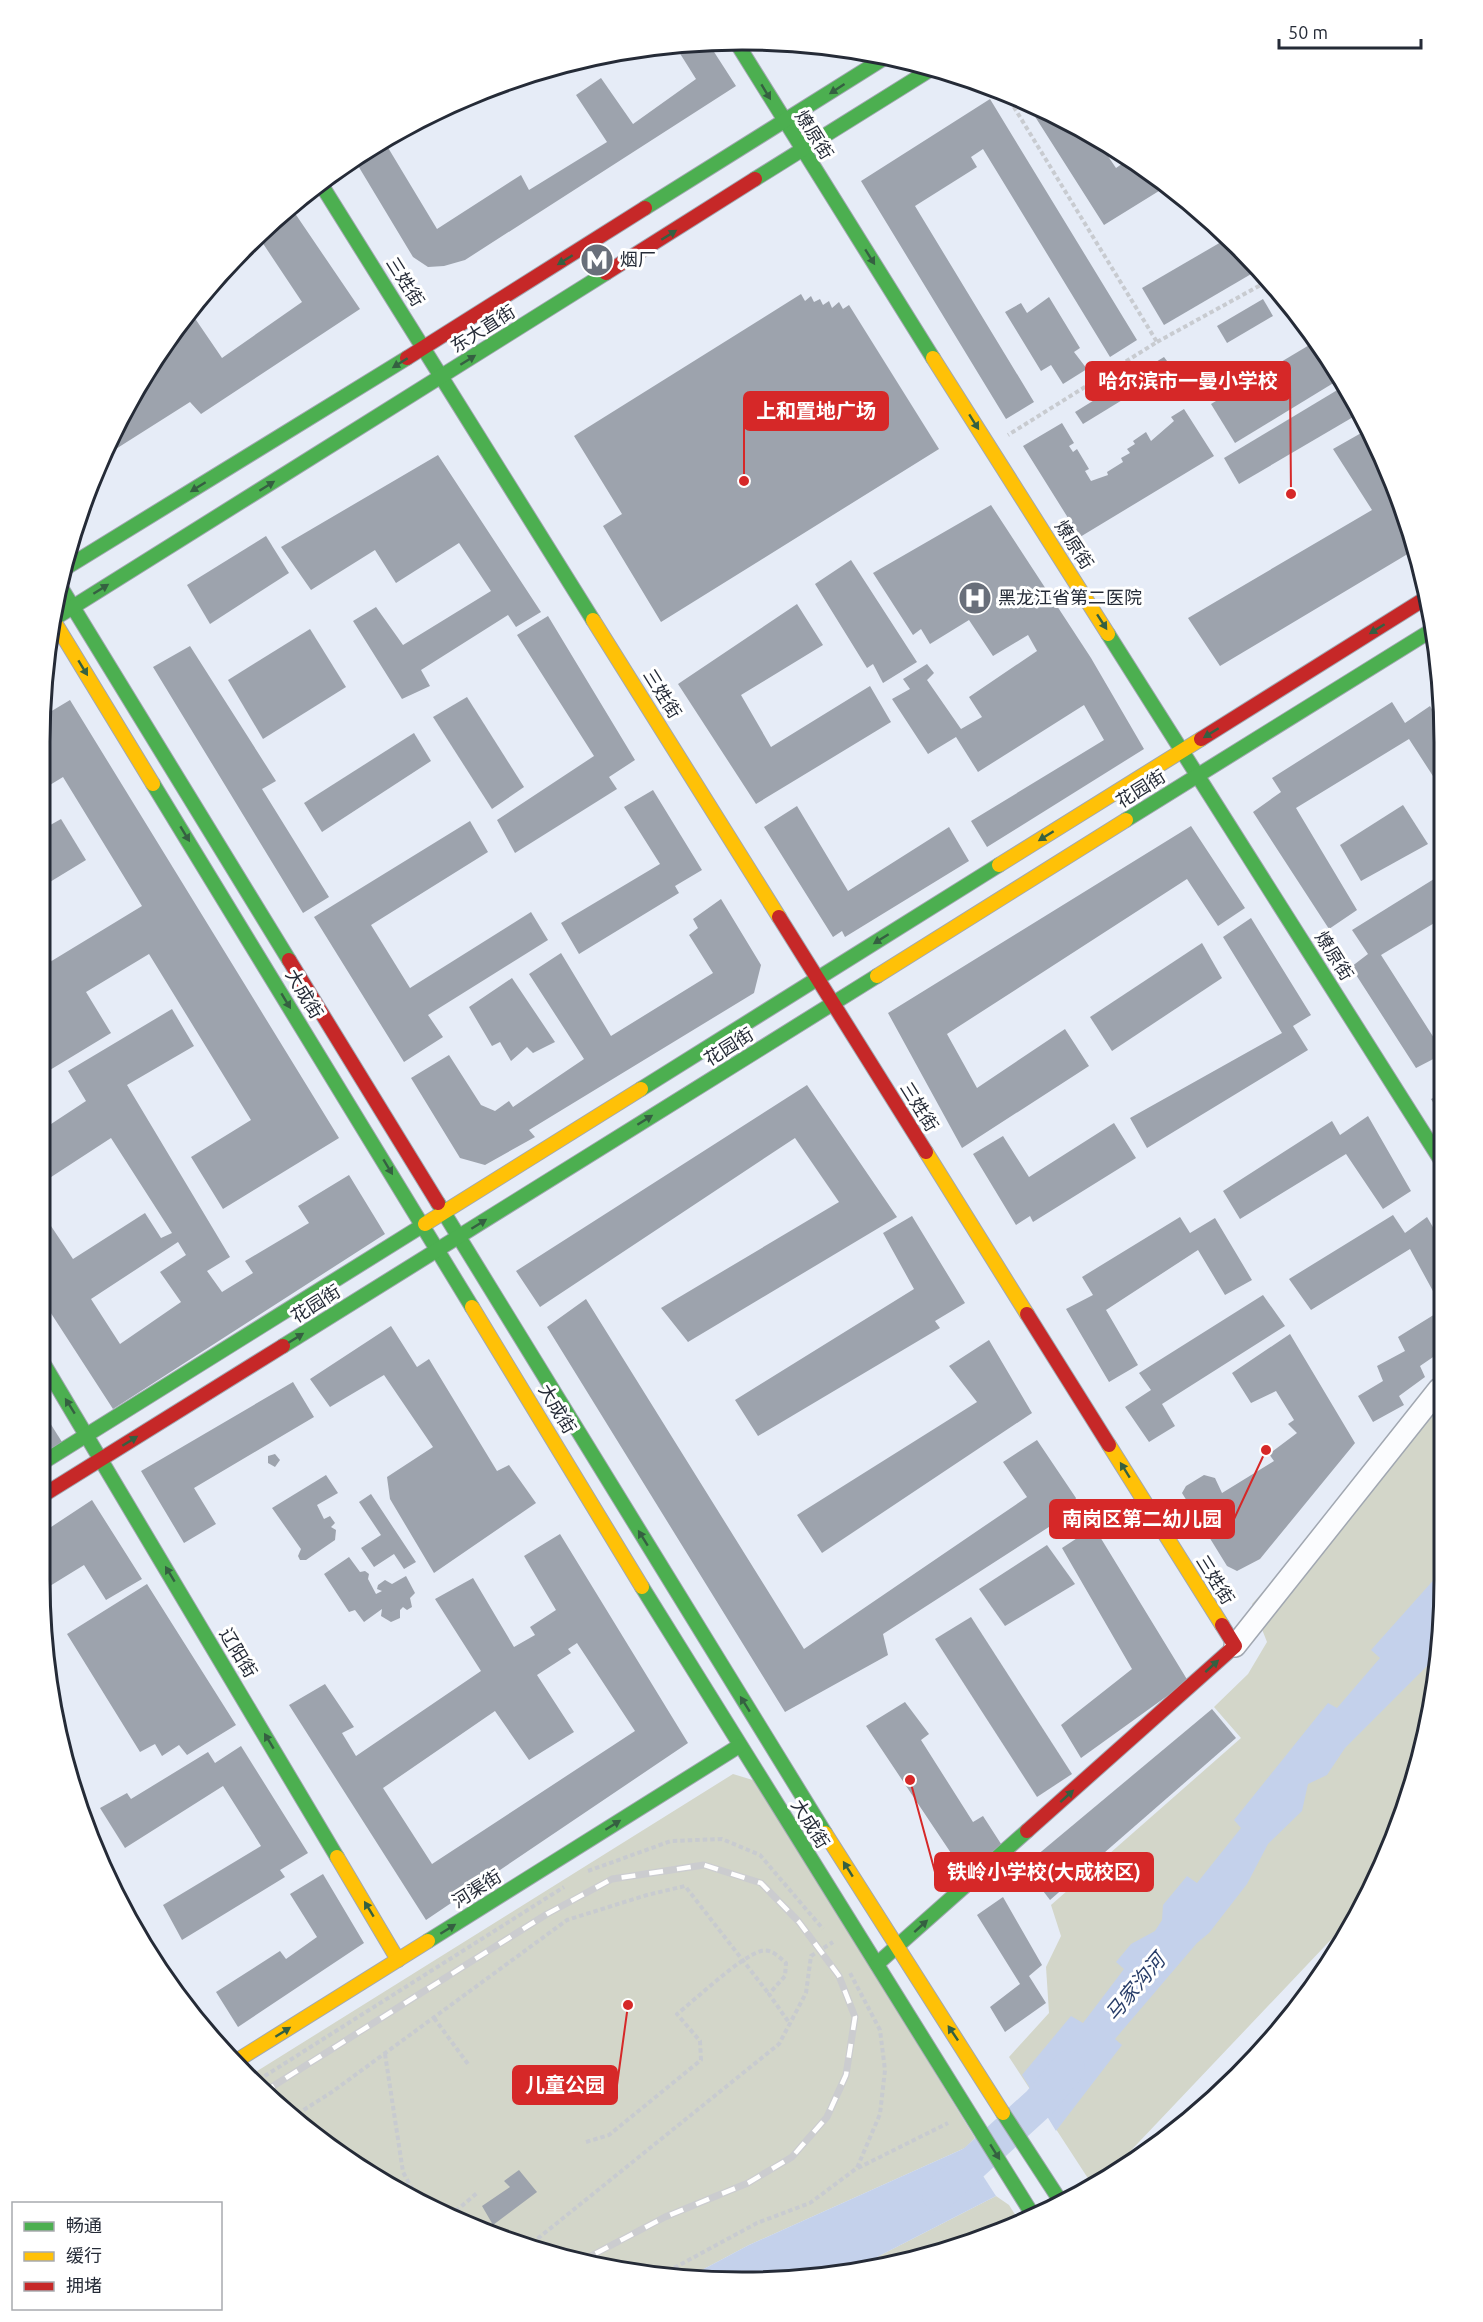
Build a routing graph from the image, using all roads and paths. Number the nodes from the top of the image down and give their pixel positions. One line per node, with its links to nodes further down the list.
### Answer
1 (741, 50): 5 (main road, 燎原街, one-way to 5)
2 (877, 63): 5 (main road, 东大直街, one-way to 5)
3 (924, 74): 6 (main road, 东大直街)
4 (1013, 105): 9 (path)
5 (784, 122): 6 (main road, 燎原街); 10 (main road, 东大直街, one-way to 10)
6 (802, 151): 11 (main road, 东大直街, one-way to 6); 12 (main road, 燎原街, one-way to 12)
7 (324, 189): 10 (main road, 三姓街)
8 (1262, 285): 9 (path)
9 (1157, 342): 12 (path)
10 (425, 347): 11 (main road, 三姓街); 13 (main road, 东大直街, one-way to 13)
11 (443, 376): 16 (main road, 东大直街, one-way to 11); 22 (main road, 三姓街)
12 (990, 447): 20 (main road, 燎原街, one-way to 20)
13 (73, 564)
14 (66, 595): 16 (main road, 大成街)
15 (1419, 602): 20 (main road, 花园街, one-way to 20)
16 (73, 606): 17 (main road, 东大直街); 25 (main road, 大成街)
17 (62, 613)
18 (59, 630): 26 (main road, 大成街, one-way to 26)
19 (1425, 634): 21 (main road, 花园街)
20 (1184, 750): 21 (main road, 燎原街); 22 (main road, 花园街, one-way to 22)
21 (1199, 774): 23 (main road, 花园街); 24 (main road, 燎原街)
22 (818, 979): 23 (main road, 三姓街); 25 (main road, 花园街)
23 (833, 1003): 27 (main road, 花园街, one-way to 23); 35 (main road, 三姓街, one-way to 23)
24 (1434, 1149)
25 (443, 1212): 26 (main road, 花园街); 27 (main road, 大成街)
26 (423, 1225): 28 (main road, 大成街); 31 (main road, 花园街)
27 (458, 1237): 28 (main road, 花园街); 40 (main road, 大成街, one-way to 27)
28 (438, 1249): 33 (main road, 花园街, one-way to 28); 36 (main road, 大成街)
29 (50, 1374): 31 (main road, 辽阳街, one-way to 29)
30 (1434, 1395): 35 (street)
31 (88, 1435): 32 (main road, 花园街); 33 (main road, 辽阳街)
32 (50, 1458)
33 (102, 1459): 34 (main road, 花园街); 42 (main road, 辽阳街, one-way to 33)
34 (50, 1491)
35 (1234, 1646): 40 (main road, one-way to 35)
36 (739, 1746): 42 (main road, 河渠街, one-way to 36); 45 (main road, 大成街)
37 (582, 1875): 39 (path)
38 (572, 1881): 52 (path)
39 (836, 1940): 41 (path); 48 (path)
40 (897, 1948): 45 (main road); 59 (main road, 大成街, one-way to 40)
41 (839, 1951)
42 (398, 1960): 50 (main road, 河渠街, one-way to 42)
43 (844, 1961): 56 (path)
44 (744, 1962): 46 (path); 46 (path); 47 (path); 55 (path)
45 (877, 1964): 60 (main road, 大成街, one-way to 60)
46 (769, 1994): 48 (path)
47 (434, 2018): 49 (path); 51 (path)
48 (790, 2024): 62 (path)
49 (385, 2054): 53 (path); 57 (path)
50 (241, 2058)
51 (468, 2064)
52 (261, 2078)
53 (299, 2113)
54 (951, 2121): 56 (path)
55 (586, 2142)
56 (857, 2168): 63 (path)
57 (412, 2189)
58 (477, 2193): 61 (path)
59 (1057, 2196)
60 (1030, 2209)
61 (456, 2211)
62 (535, 2241)
63 (672, 2269)

